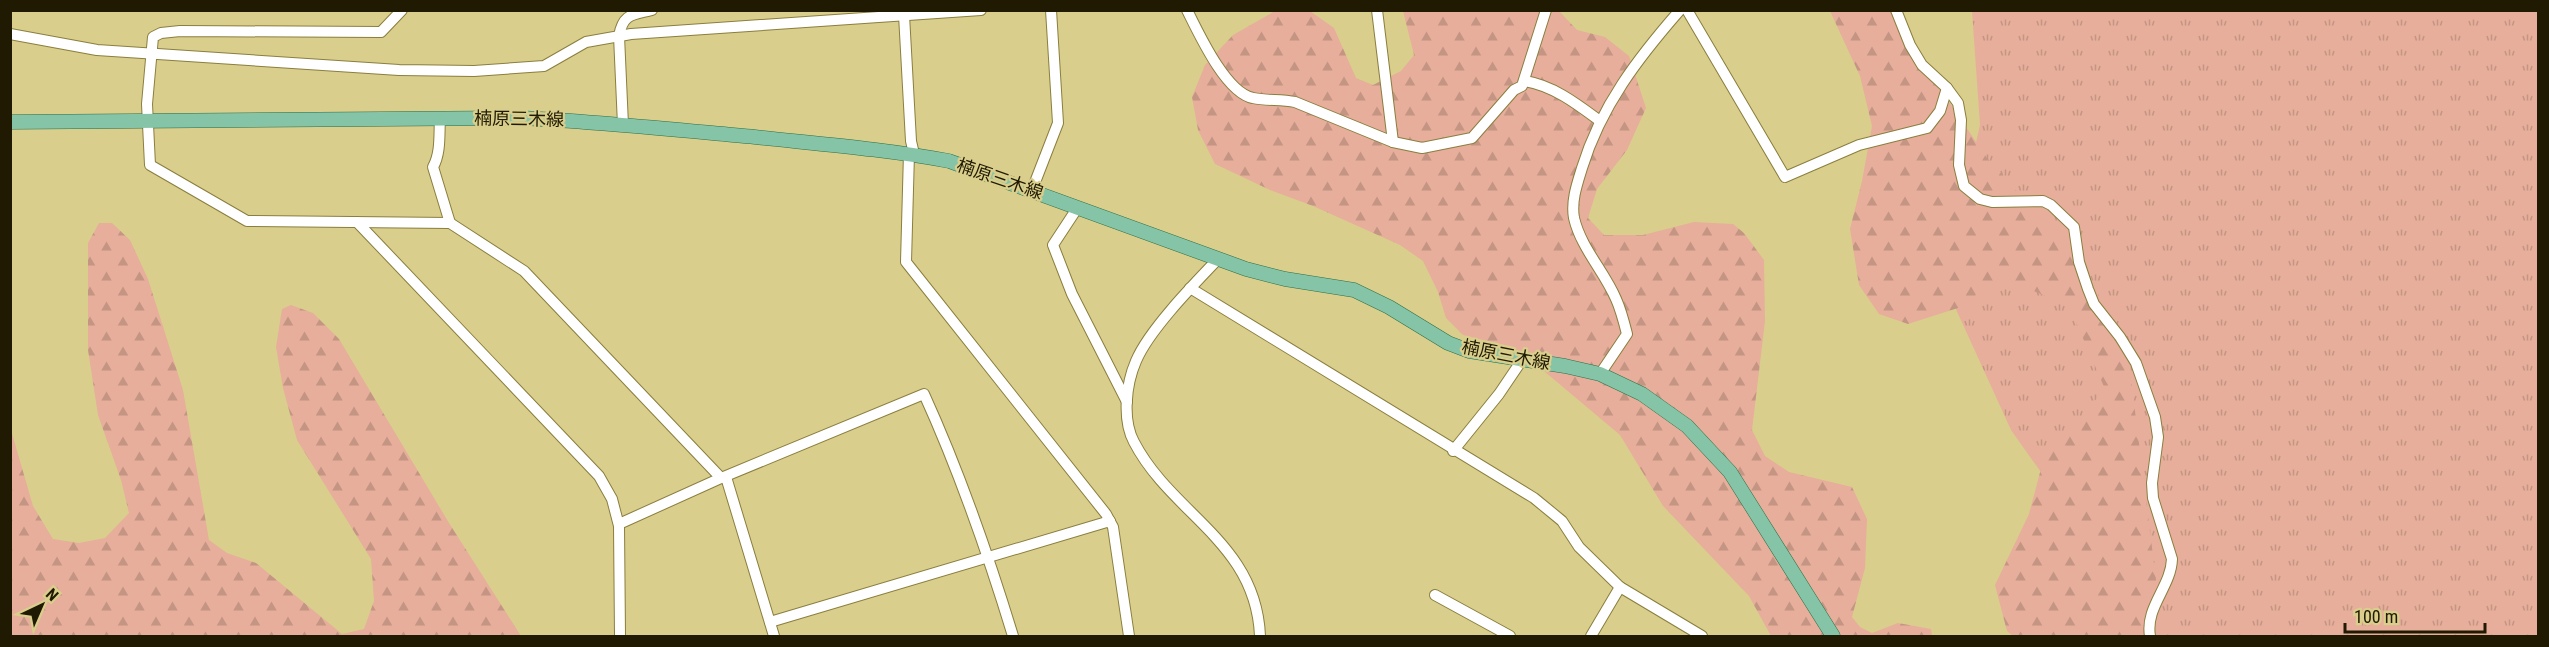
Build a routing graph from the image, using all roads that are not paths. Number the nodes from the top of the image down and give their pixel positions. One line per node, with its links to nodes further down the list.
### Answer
1 (402, 10): 14 (street)
2 (652, 10): 13 (street)
3 (981, 10): 11 (street)
4 (1051, 10): 24 (street)
5 (1187, 10): 22 (street)
6 (1377, 10): 22 (street)
7 (1546, 10): 15 (street)
8 (1680, 10): 19 (street)
9 (1687, 10): 16 (street)
10 (1896, 10): 16 (street)
11 (904, 15): 13 (street); 23 (street)
12 (10, 34): 14 (street)
13 (619, 36): 14 (street); 21 (street)
14 (150, 52): 18 (street)
15 (1525, 81): 19 (street); 22 (street)
16 (1947, 88): 50 (street)
17 (440, 118): 18 (main road, 楠原三木線); 21 (main road, 楠原三木線); 27 (street)
18 (148, 121): 20 (main road, 楠原三木線); 26 (street)
19 (1600, 121): 31 (street)
20 (10, 122)
21 (623, 125): 23 (main road, 楠原三木線)
22 (1393, 142)
23 (911, 154): 24 (main road, 楠原三木線); 35 (street)
24 (1032, 190): 25 (main road, 楠原三木線)
25 (1078, 207): 28 (main road, 楠原三木線); 32 (street)
26 (357, 222): 27 (street); 36 (street)
27 (450, 223): 34 (street)
28 (1219, 258): 29 (street); 30 (main road, 楠原三木線)
29 (1190, 288): 32 (street); 33 (street)
30 (1522, 360): 31 (main road, 楠原三木線); 33 (street)
31 (1600, 374): 49 (main road, 楠原三木線)
32 (1128, 405): 45 (street)
33 (1453, 451): 38 (street)
34 (723, 477): 36 (street); 37 (street); 40 (street)
35 (1110, 521): 37 (street); 44 (street)
36 (619, 524): 41 (street)
37 (989, 556): 40 (street); 43 (street)
38 (1620, 587): 47 (street); 48 (street)
39 (1435, 595): 46 (street)
40 (770, 622): 42 (street)
41 (620, 636)
42 (774, 636)
43 (1013, 636)
44 (1129, 636)
45 (1260, 636)
46 (1510, 636)
47 (1591, 636)
48 (1702, 636)
49 (1833, 636)
50 (2150, 636)

